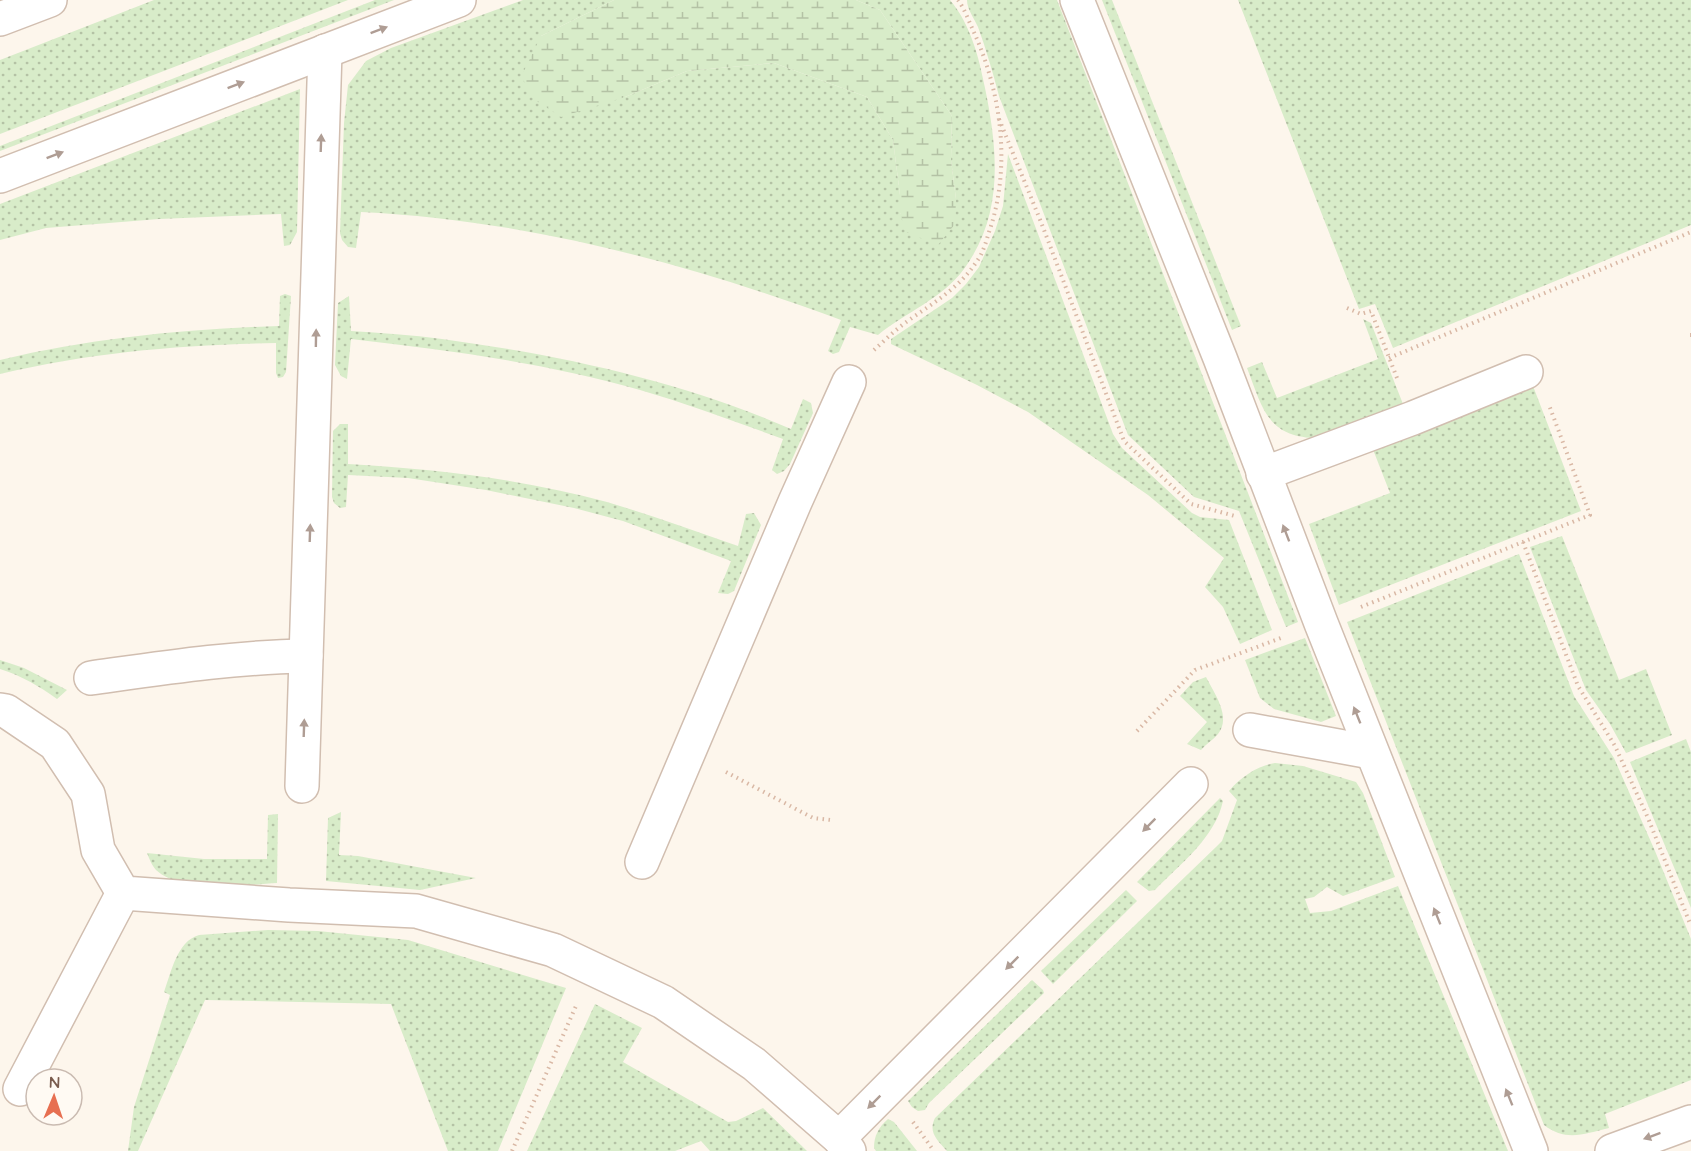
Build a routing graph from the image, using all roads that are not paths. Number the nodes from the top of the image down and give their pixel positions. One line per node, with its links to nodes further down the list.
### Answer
1 (50, 0): 4 (lane)
2 (459, 0): 5 (lane, one-way to 2)
3 (1077, 0): 9 (lane)
4 (0, 19)
5 (325, 51): 6 (lane, one-way to 5); 10 (lane, one-way to 5)
6 (0, 176)
7 (1526, 372): 9 (lane)
8 (849, 382): 17 (lane)
9 (1263, 474): 14 (lane, one-way to 9)
10 (306, 656): 11 (lane); 16 (lane, one-way to 10)
11 (91, 678)
12 (0, 710): 18 (lane)
13 (1250, 730): 14 (lane)
14 (1371, 752): 22 (lane, one-way to 14)
15 (1191, 784): 21 (lane, one-way to 21)
16 (302, 786)
17 (642, 862)
18 (123, 893): 19 (lane); 21 (lane)
19 (20, 1089)
20 (1691, 1122): 23 (lane, one-way to 23)
21 (844, 1144)
22 (1531, 1151)
23 (1612, 1151)

